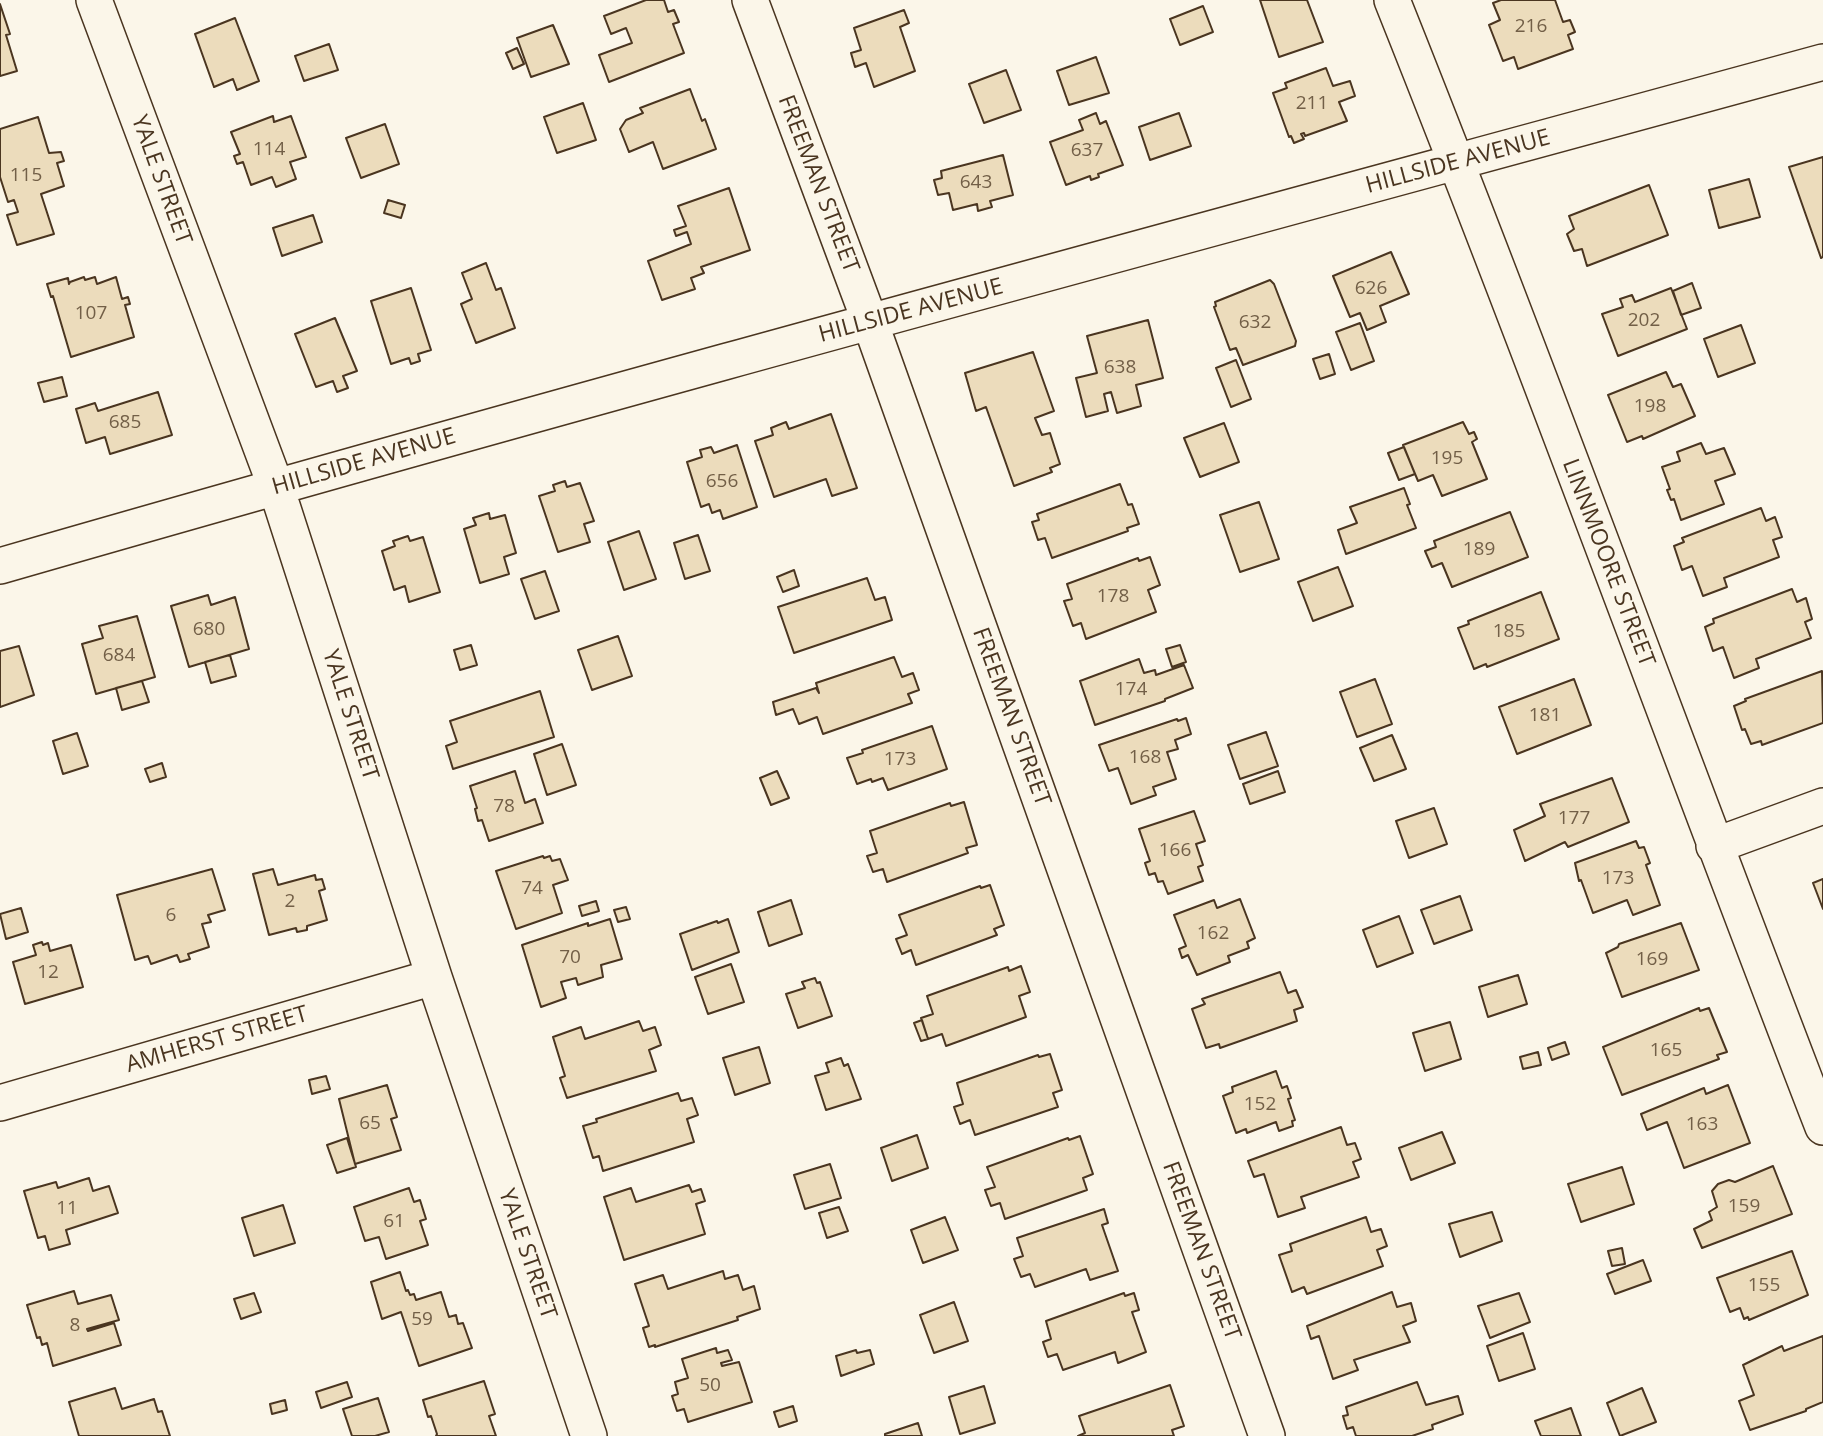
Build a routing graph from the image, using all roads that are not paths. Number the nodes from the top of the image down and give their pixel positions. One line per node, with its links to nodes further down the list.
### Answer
1 (94, 0): 7 (street, YALE STREET)
2 (750, 0): 6 (street, FREEMAN STREET)
3 (1392, 0): 5 (street, LINNMOORE STREET)
4 (1823, 62): 5 (street, HILLSIDE AVENUE)
5 (1457, 162): 6 (street, HILLSIDE AVENUE); 10 (street, LINNMOORE STREET)
6 (870, 322): 7 (street, HILLSIDE AVENUE); 15 (street, FREEMAN STREET)
7 (276, 486): 8 (street, HILLSIDE AVENUE); 11 (street, YALE STREET)
8 (0, 566)
9 (1823, 806): 10 (street)
10 (1714, 846): 13 (street, LINNMOORE STREET)
11 (434, 977): 12 (street, AMHERST STREET); 14 (street, YALE STREET)
12 (0, 1103)
13 (1823, 1127)
14 (589, 1436)
15 (1267, 1436)

